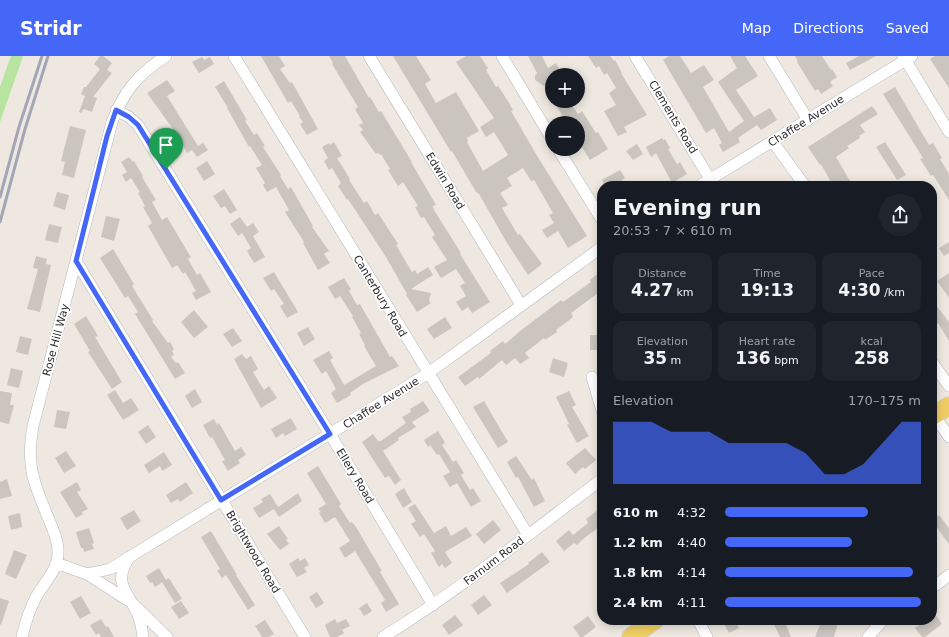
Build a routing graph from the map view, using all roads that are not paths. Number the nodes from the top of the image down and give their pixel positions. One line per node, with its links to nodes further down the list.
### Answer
1 (166, 56): 8 (street, Rose Hill Way)
2 (234, 56): 22 (street, Canterbury Road)
3 (369, 56): 20 (street, Edwin Road)
4 (502, 56): 10 (street)
5 (635, 56): 14 (street, Clements Road)
6 (769, 56): 9 (street)
7 (907, 57): 9 (street, Chaffee Avenue); 11 (street)
8 (116, 110): 19 (street, Rose Hill Way); 27 (street, Ellery Road)
9 (808, 120): 12 (street, Chaffee Avenue)
10 (545, 127)
11 (949, 132)
12 (773, 142): 14 (street, Chaffee Avenue); 16 (street)
13 (562, 156): 17 (street)
14 (710, 179): 15 (street, Chaffee Avenue)
15 (707, 181)
16 (801, 181)
17 (597, 212)
18 (597, 251): 20 (street, Chaffee Avenue)
19 (76, 261): 30 (street, Brightwood Road); 33 (street, Rose Hill Way)
20 (521, 305): 22 (street, Chaffee Avenue)
21 (937, 369): 24 (street)
22 (428, 374): 27 (street, Chaffee Avenue); 31 (street, Canterbury Road)
23 (592, 377): 25 (street)
24 (949, 386)
25 (597, 394)
26 (938, 412): 28 (street)
27 (330, 434): 30 (street, Chaffee Avenue); 38 (street, Ellery Road)
28 (949, 437)
29 (597, 483): 31 (street, Farnum Road)
30 (221, 500): 32 (street, Chaffee Avenue); 45 (street, Brightwood Road)
31 (528, 535): 38 (street, Farnum Road)
32 (129, 557): 34 (street, Chaffee Avenue); 37 (street)
33 (56, 563): 34 (street); 42 (street, Rose Hill Way)
34 (87, 574): 37 (street)
35 (949, 575): 36 (street)
36 (937, 584)
37 (132, 603): 43 (street); 44 (street)
38 (433, 605): 46 (street, Farnum Road)
39 (648, 625): 47 (main road)
40 (701, 625): 48 (street)
41 (878, 625): 49 (street)
42 (22, 637)
43 (143, 637)
44 (167, 637)
45 (305, 637)
46 (383, 637)
47 (631, 637)
48 (707, 637)
49 (868, 637)

